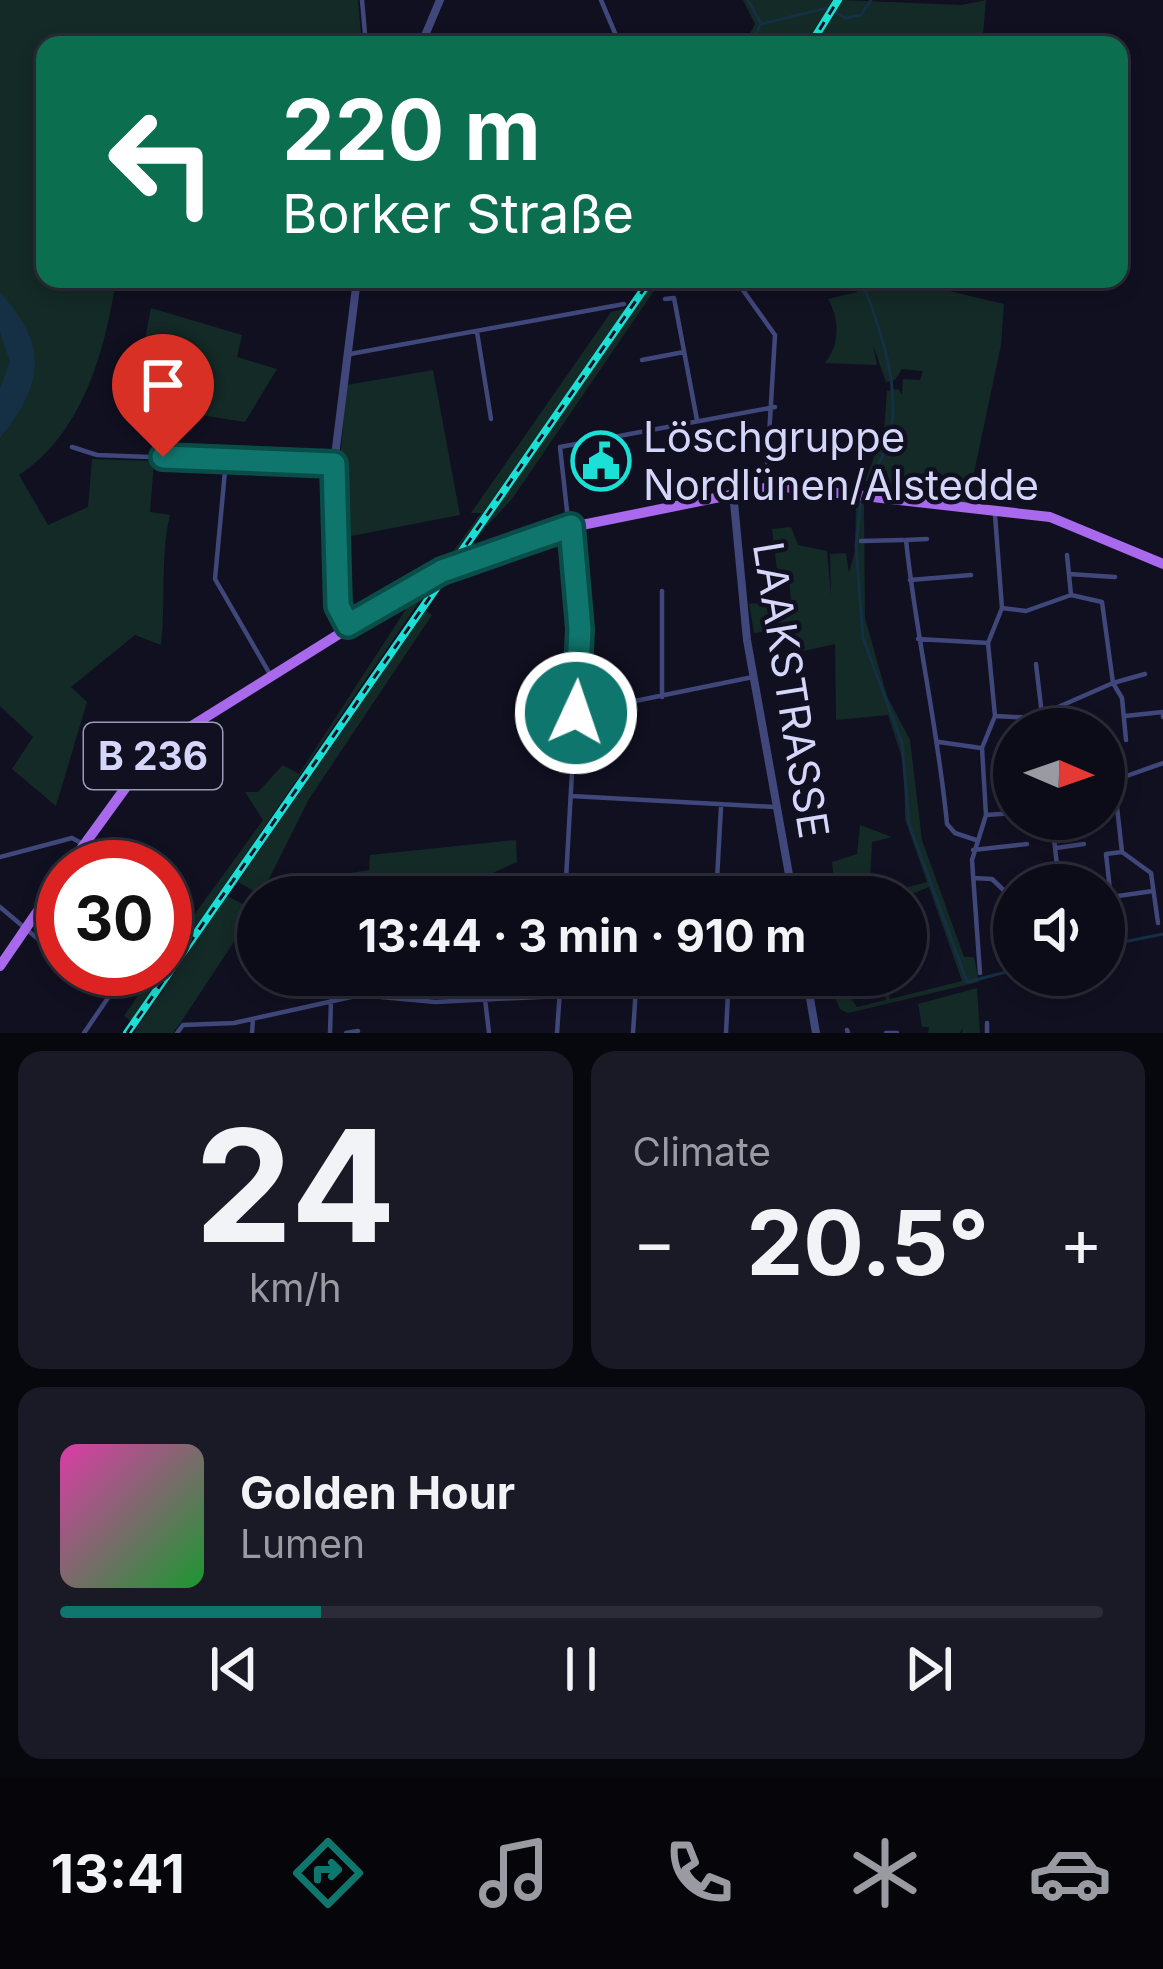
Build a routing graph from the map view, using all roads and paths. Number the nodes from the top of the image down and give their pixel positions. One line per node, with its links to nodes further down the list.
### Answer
1 (362, 0): 4 (street)
2 (440, 0): 5 (street)
3 (601, 0): 6 (street)
4 (365, 36)
5 (425, 36)
6 (616, 36)
7 (355, 288): 13 (street)
8 (741, 288): 15 (street)
9 (664, 299): 12 (street)
10 (624, 304): 11 (street)
11 (477, 332): 13 (street); 16 (street)
12 (685, 352): 14 (street); 17 (street)
13 (344, 355): 20 (street)
14 (642, 360)
15 (775, 406): 17 (street); 21 (street)
16 (491, 419)
17 (697, 420): 24 (street)
18 (72, 447): 19 (street)
19 (226, 460): 20 (street); 42 (street)
20 (334, 464): 37 (street)
21 (766, 487): 22 (main road, B 236); 23 (main road, B 236)
22 (733, 492): 24 (main road, B 236); 43 (street, LAAKSTRASSE)
23 (995, 509): 29 (main road, B 236); 36 (street)
24 (571, 526): 37 (main road, B 236); 50 (street)
25 (927, 538): 26 (street)
26 (906, 540): 27 (street); 33 (street)
27 (861, 541)
28 (1067, 555): 31 (street)
29 (1163, 564)
30 (971, 574): 33 (street)
31 (1070, 574): 32 (street); 35 (street)
32 (1115, 577)
33 (910, 580): 38 (street)
34 (662, 591): 45 (street)
35 (1071, 596): 36 (street); 44 (street)
36 (1002, 608): 39 (street)
37 (348, 625): 42 (main road, B 236)
38 (918, 639): 39 (street); 56 (street)
39 (988, 643): 46 (street)
40 (1036, 664): 47 (street)
41 (1145, 674): 44 (street)
42 (271, 676): 65 (main road, B 236)
43 (755, 676): 45 (street); 62 (street, LAAKSTRASSE)
44 (1113, 683): 48 (street); 49 (street)
45 (662, 697): 50 (street)
46 (994, 708)
47 (1041, 708)
48 (1058, 708)
49 (1121, 708)
50 (576, 713): 60 (street)
51 (1163, 714): 52 (street)
52 (1125, 716)
53 (993, 721): 57 (street)
54 (1125, 728): 55 (street)
55 (1126, 740)
56 (939, 742): 57 (street); 66 (street)
57 (982, 748): 64 (street)
58 (1163, 763): 59 (street)
59 (1125, 776)
60 (571, 796): 61 (street); 80 (street)
61 (721, 805): 62 (street); 81 (street)
62 (777, 807): 82 (street, LAAKSTRASSE)
63 (993, 814): 64 (street)
64 (986, 815): 66 (street)
65 (88, 840)
66 (976, 840): 73 (street)
67 (1055, 840): 72 (street)
68 (1121, 840): 74 (street)
69 (1027, 844): 73 (street)
70 (1084, 844): 72 (street)
71 (36, 848): 75 (street)
72 (1056, 848): 76 (street)
73 (973, 850): 83 (street)
74 (1122, 853): 77 (street); 79 (street)
75 (0, 857)
76 (1057, 864)
77 (1107, 864)
78 (1163, 872): 79 (street)
79 (1151, 873): 85 (street)
80 (566, 876)
81 (717, 876)
82 (789, 876)
83 (973, 878): 84 (street); 93 (street)
84 (993, 880)
85 (1154, 891): 86 (street); 89 (street)
86 (1125, 895)
87 (0, 907): 90 (street)
88 (36, 910): 90 (main road, B 236)
89 (1158, 923)
90 (22, 929): 91 (street); 92 (main road, B 236)
91 (36, 940)
92 (0, 966)
93 (980, 973)
94 (109, 996): 105 (street)
95 (486, 996): 100 (street)
96 (559, 996): 100 (street); 111 (street)
97 (635, 996): 112 (street)
98 (728, 996): 113 (street)
99 (811, 996): 114 (street)
100 (486, 999): 101 (street); 110 (street)
101 (331, 1001): 102 (street); 108 (street)
102 (253, 1019): 106 (street); 107 (street)
103 (987, 1022): 117 (street)
104 (358, 1031): 109 (street)
105 (84, 1033)
106 (177, 1033)
107 (252, 1033)
108 (330, 1033)
109 (346, 1033)
110 (489, 1033)
111 (557, 1033)
112 (633, 1033)
113 (726, 1033)
114 (816, 1033)
115 (886, 1033): 116 (street)
116 (897, 1033)
117 (988, 1033)

